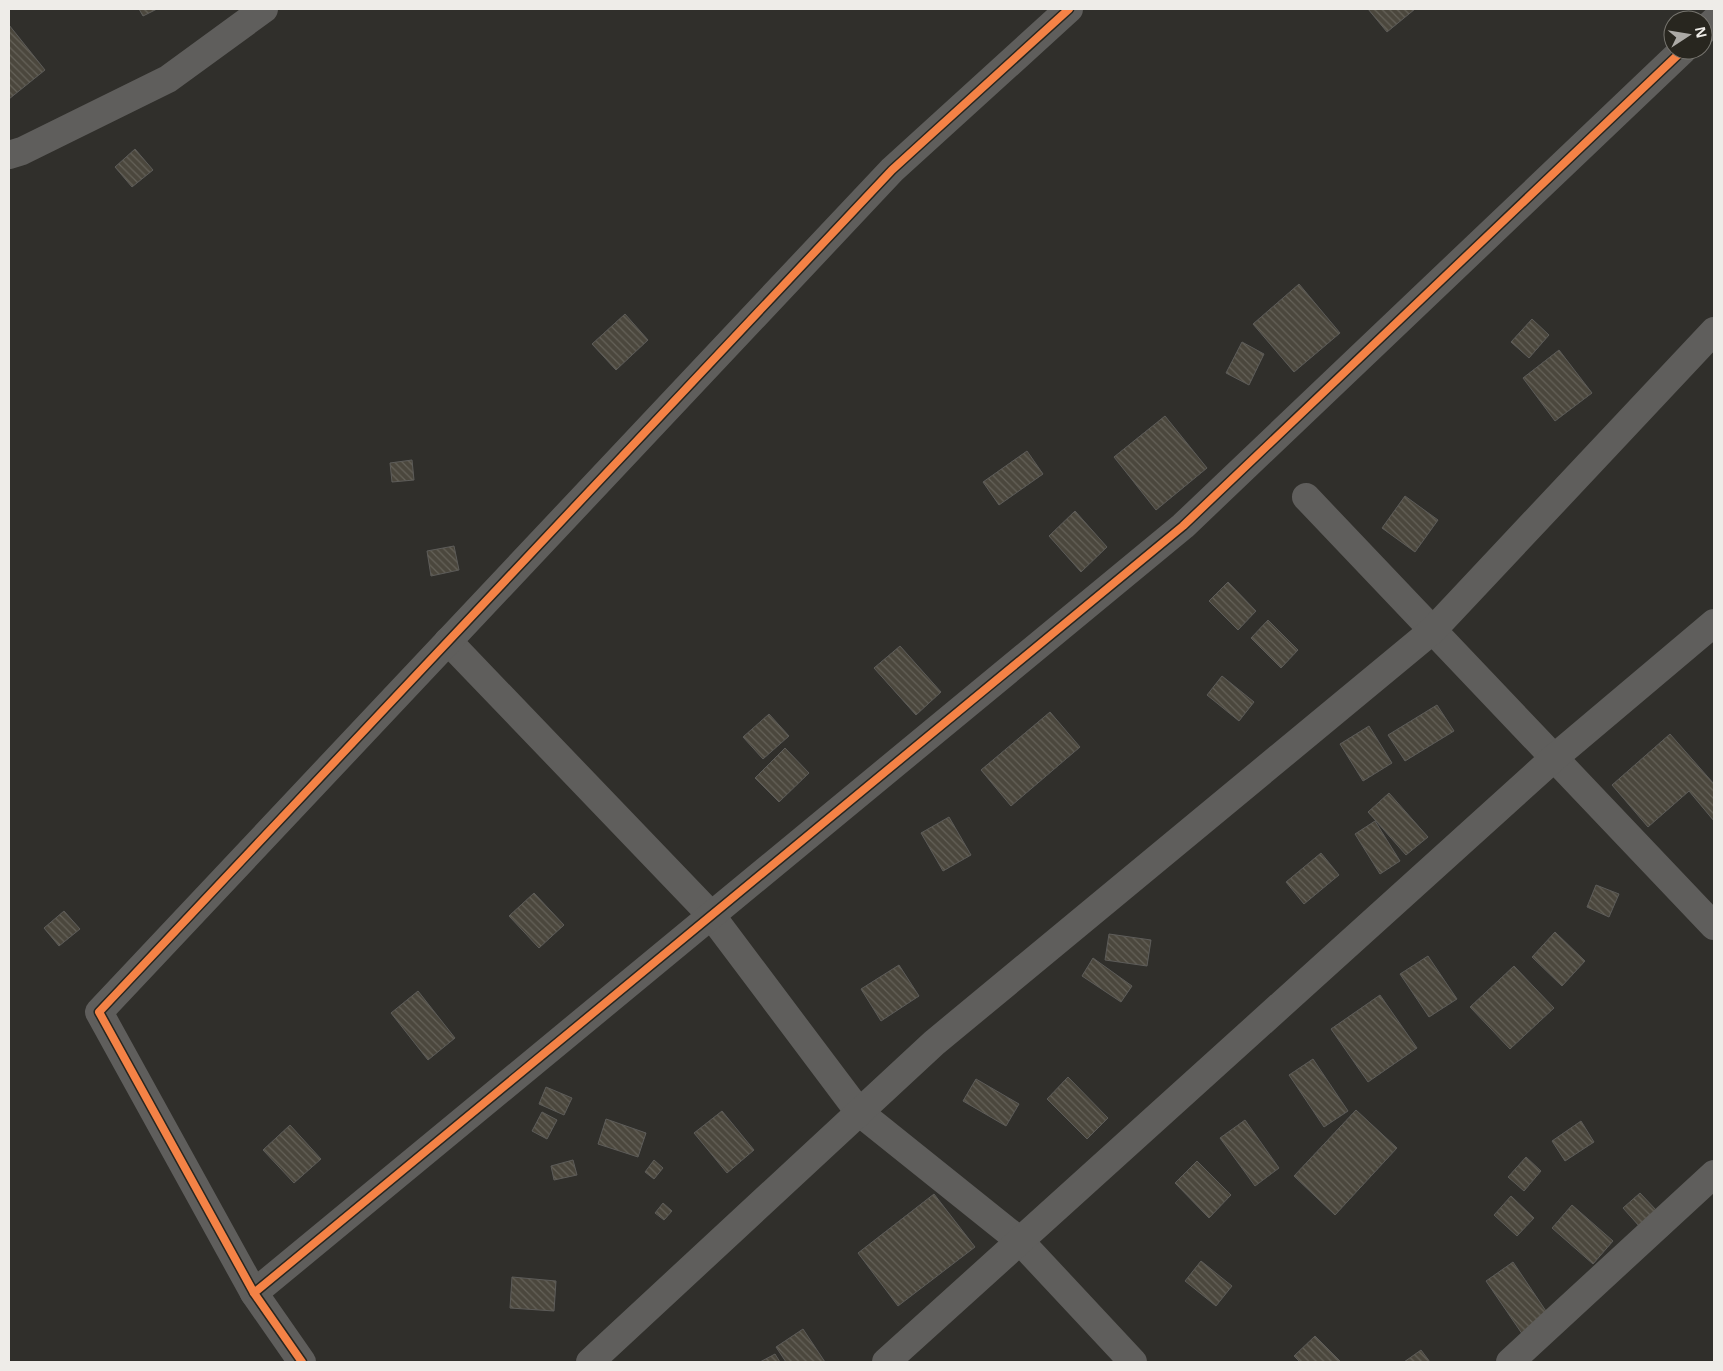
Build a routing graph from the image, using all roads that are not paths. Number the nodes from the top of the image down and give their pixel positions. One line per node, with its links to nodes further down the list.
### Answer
1 (264, 9): 4 (street)
2 (1069, 9): 9 (street)
3 (1672, 60): 11 (street)
4 (9, 155)
5 (1714, 331): 8 (street)
6 (1306, 497): 8 (street)
7 (1714, 623): 10 (street)
8 (1433, 630): 10 (street); 13 (street)
9 (448, 641): 11 (street); 16 (street)
10 (1554, 758): 12 (street); 15 (street)
11 (711, 915): 13 (street); 16 (street)
12 (1714, 926)
13 (859, 1112): 15 (street); 18 (street)
14 (1714, 1174): 21 (street)
15 (1020, 1241): 19 (street); 20 (street)
16 (254, 1293): 17 (street)
17 (302, 1362)
18 (590, 1362)
19 (886, 1362)
20 (1133, 1362)
21 (1510, 1362)

